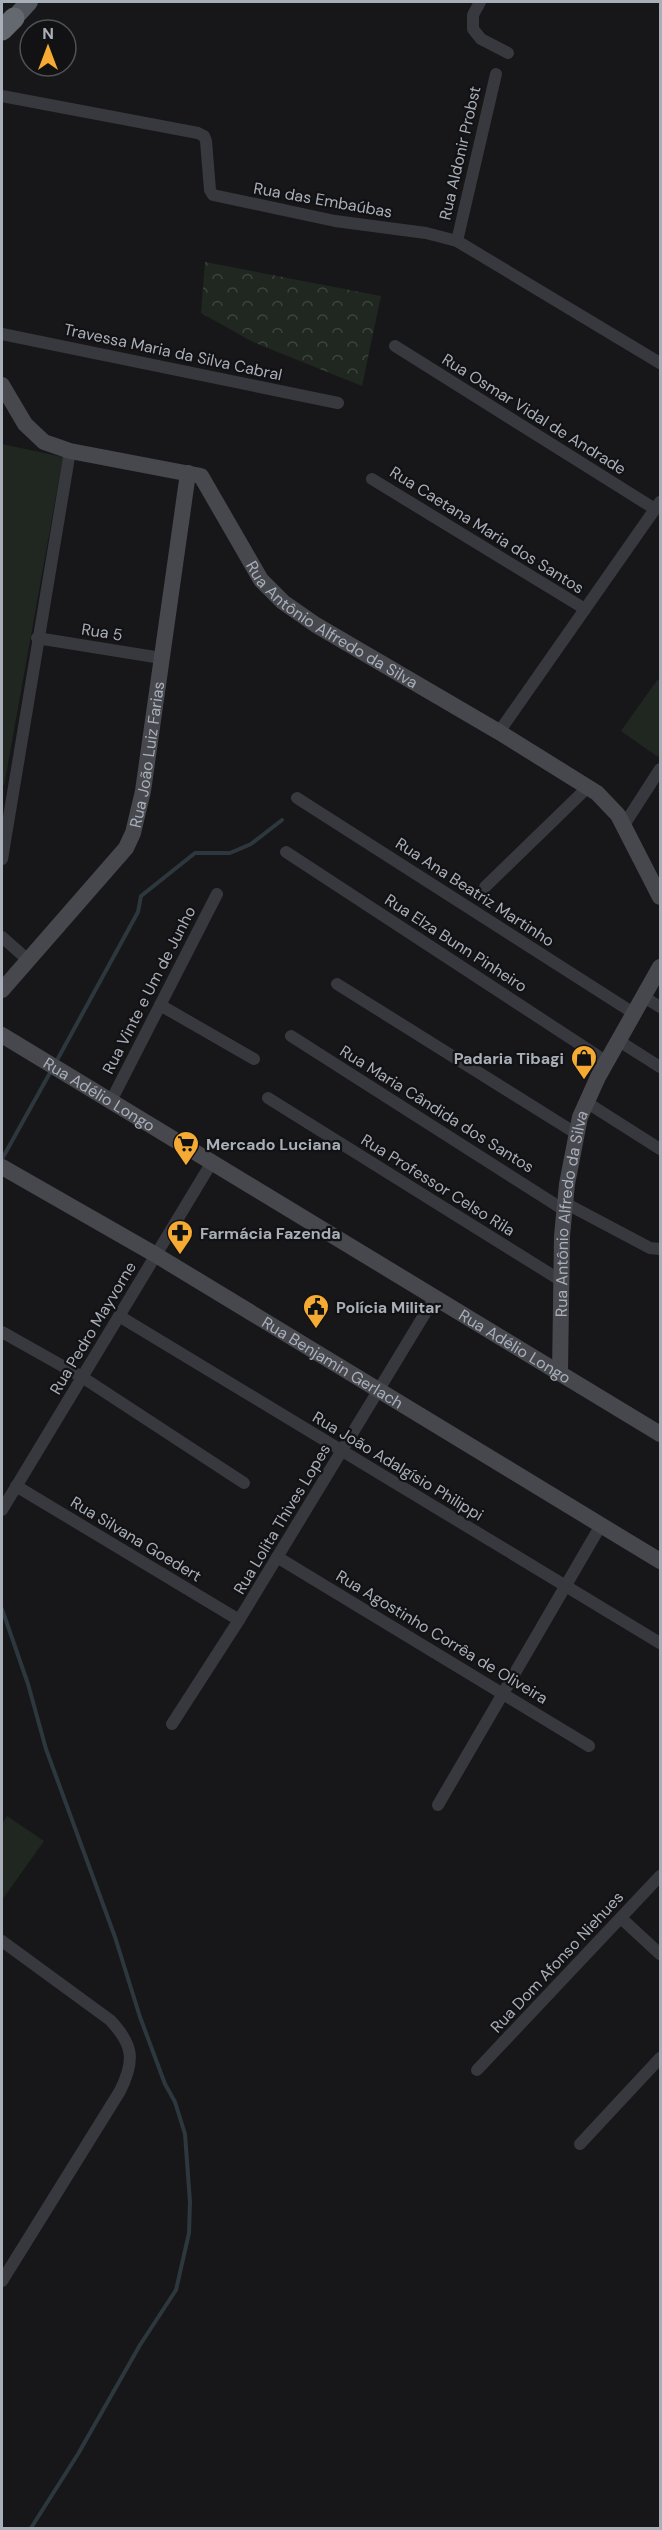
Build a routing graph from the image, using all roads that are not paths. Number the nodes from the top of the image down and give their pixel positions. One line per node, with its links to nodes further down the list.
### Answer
1 (29, 2): 3 (main road)
2 (480, 2): 4 (street)
3 (6, 27)
4 (508, 52)
5 (496, 74): 7 (street, Rua Aldonir Probst)
6 (2, 96): 7 (street, Rua das Embaúbas)
7 (457, 241): 10 (street, Rua das Embaúbas)
8 (2, 334): 12 (street, Travessa Maria da Silva Cabral)
9 (395, 346): 16 (street, Rua Osmar Vidal de Andrade)
10 (660, 363)
11 (2, 385): 13 (street)
12 (338, 403)
13 (70, 451): 14 (street); 18 (street)
14 (188, 472): 19 (street, Rua João Luiz Farias); 20 (street, Rua Antônio Alfredo da Silva)
15 (372, 478): 17 (street, Rua Caetana Maria dos Santos)
16 (658, 505): 17 (street)
17 (585, 609): 20 (street)
18 (38, 638): 19 (street, Rua 5); 26 (street)
19 (161, 658): 31 (street, Rua João Luiz Farias)
20 (499, 732): 22 (street, Rua Antônio Alfredo da Silva)
21 (660, 769): 24 (street)
22 (588, 787): 24 (street, Rua Antônio Alfredo da Silva); 27 (street)
23 (297, 798): 38 (street, Rua Ana Beatriz Martinho)
24 (624, 825): 29 (street, Rua Antônio Alfredo da Silva)
25 (286, 852): 43 (street, Rua Elza Bunn Pinheiro)
26 (2, 860)
27 (485, 887)
28 (217, 894): 36 (street, Rua Vinte e Um de Junho)
29 (660, 897)
30 (2, 937): 31 (street)
31 (28, 960): 34 (street, Rua João Luiz Farias)
32 (660, 969): 35 (street, Rua Antônio Alfredo da Silva)
33 (337, 984): 48 (street)
34 (2, 990)
35 (644, 998): 37 (street); 38 (street, Rua Antônio Alfredo da Silva)
36 (160, 1005): 42 (street); 46 (street, Rua Vinte e Um de Junho)
37 (660, 1007)
38 (635, 1014): 41 (street, Rua Antônio Alfredo da Silva)
39 (2, 1035): 46 (street, Rua Adélio Longo)
40 (291, 1036): 52 (street, Rua Maria Cândida dos Santos)
41 (619, 1041): 43 (street, Rua Antônio Alfredo da Silva); 44 (street)
42 (254, 1059)
43 (608, 1062): 47 (street, Rua Antônio Alfredo da Silva)
44 (660, 1067)
45 (268, 1098): 55 (street, Rua Professor Celso Rila)
46 (111, 1101): 50 (street, Rua Adélio Longo)
47 (586, 1102): 48 (street, Rua Antônio Alfredo da Silva); 49 (street)
48 (577, 1134): 52 (street, Rua Antônio Alfredo da Silva)
49 (660, 1149)
50 (212, 1162): 54 (street, Rua Pedro Mayvorne); 56 (street, Rua Adélio Longo)
51 (6, 1169): 54 (street, Rua Benjamin Gerlach)
52 (564, 1206): 53 (street, Rua Maria Cândida dos Santos); 55 (street, Rua Antônio Alfredo da Silva)
53 (660, 1249)
54 (156, 1255): 57 (street, Rua Pedro Mayvorne); 61 (street, Rua Benjamin Gerlach)
55 (560, 1280): 59 (street, Rua Antônio Alfredo da Silva)
56 (435, 1297): 59 (street, Rua Adélio Longo); 61 (street, Rua Lolita Thives Lopes)
57 (119, 1316): 60 (street, Rua Pedro Mayvorne); 63 (street, Rua João Adalgísio Philippi)
58 (2, 1332): 60 (street)
59 (560, 1373): 62 (street, Rua Adélio Longo)
60 (82, 1377): 64 (street); 65 (street, Rua Pedro Mayvorne)
61 (379, 1390): 63 (street, Rua Lolita Thives Lopes); 67 (street, Rua Benjamin Gerlach)
62 (660, 1434)
63 (342, 1451): 68 (street, Rua Lolita Thives Lopes); 70 (street, Rua João Adalgísio Philippi)
64 (244, 1483)
65 (16, 1486): 66 (street, Rua Pedro Mayvorne); 71 (street, Rua Silvana Goedert)
66 (2, 1510)
67 (601, 1525): 69 (street, Rua Benjamin Gerlach); 70 (street)
68 (277, 1557): 71 (street, Rua Lolita Thives Lopes); 73 (street, Rua Agostinho Corrêa de Oliveira)
69 (660, 1561)
70 (566, 1586): 72 (street, Rua João Adalgísio Philippi); 73 (street)
71 (239, 1620): 74 (street, Rua Lolita Thives Lopes)
72 (660, 1643)
73 (503, 1694): 75 (street, Rua Agostinho Corrêa de Oliveira); 76 (street)
74 (172, 1724)
75 (589, 1746)
76 (438, 1806)
77 (660, 1876): 78 (street, Rua Dom Afonso Niehues)
78 (621, 1918): 80 (street); 82 (street, Rua Dom Afonso Niehues)
79 (2, 1941): 84 (street)
80 (660, 1954)
81 (660, 2058): 83 (street)
82 (477, 2070)
83 (580, 2144)
84 (2, 2281)

